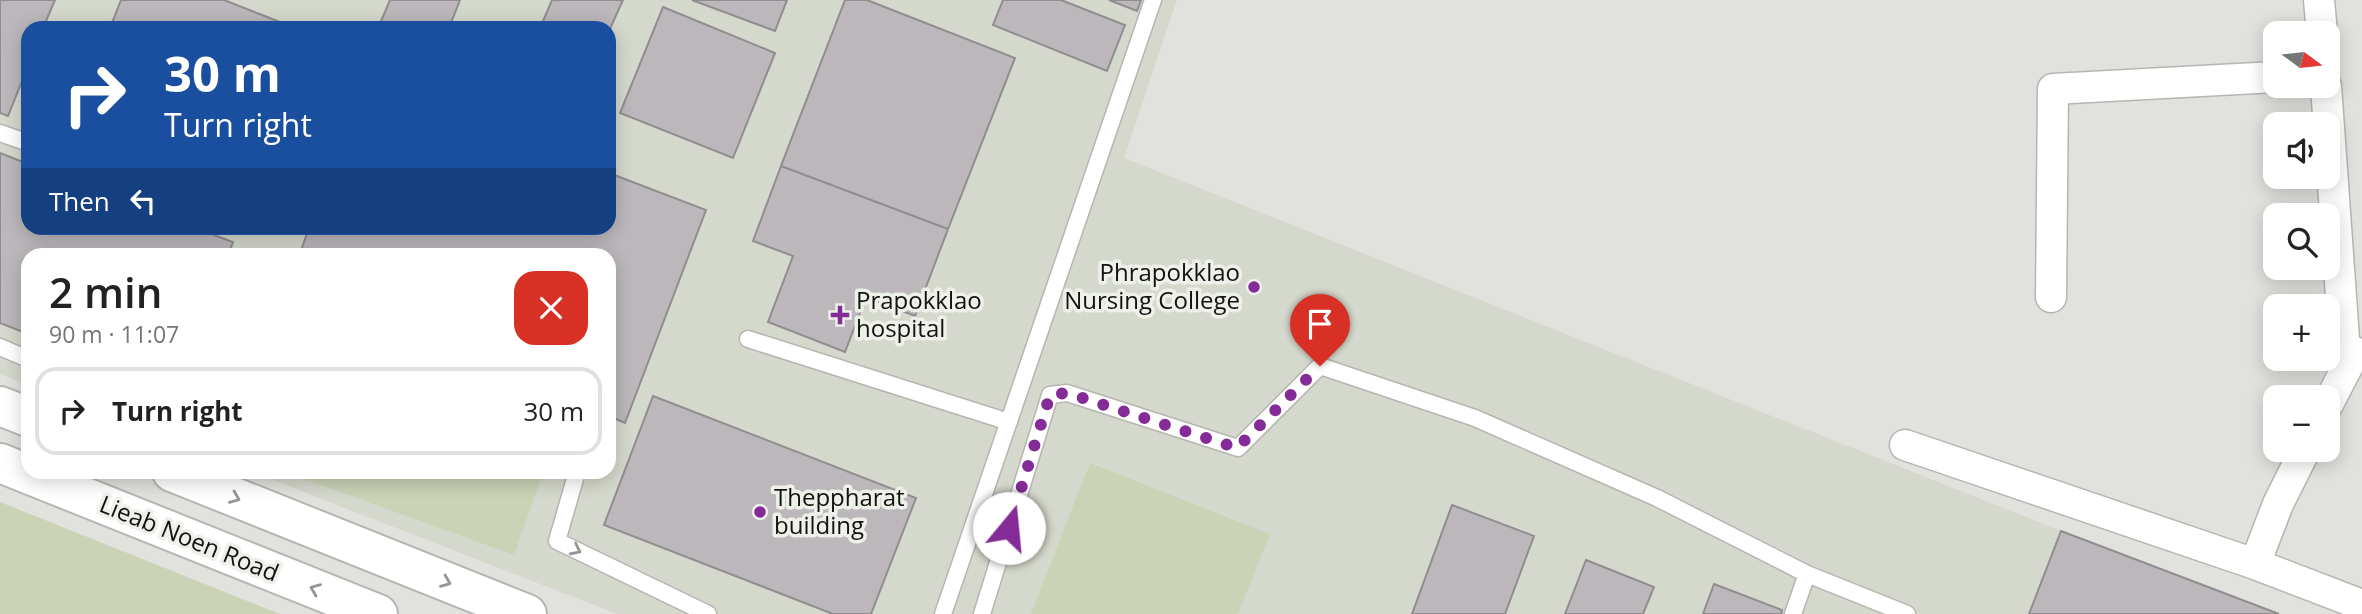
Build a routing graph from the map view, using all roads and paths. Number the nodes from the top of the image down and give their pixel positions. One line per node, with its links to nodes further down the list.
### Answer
1 (1153, 0): 17 (lane)
2 (2319, 0): 3 (street)
3 (2321, 21)
4 (2263, 78): 8 (street)
5 (2327, 98): 13 (street)
6 (0, 133): 7 (lane)
7 (21, 140)
8 (2052, 297)
9 (748, 339): 17 (lane)
10 (2362, 342): 13 (street)
11 (0, 347): 12 (lane)
12 (21, 356)
13 (2346, 367): 14 (street)
14 (2337, 385)
15 (0, 406): 16 (main road)
16 (21, 414)
17 (1009, 422): 31 (lane)
18 (1905, 445): 25 (street)
19 (2299, 462): 25 (street)
20 (0, 463): 21 (main road, Lieab Noen Road, one-way to 20)
21 (21, 471)
22 (40, 479): 28 (main road, Lieab Noen Road, one-way to 22)
23 (196, 479): 29 (main road, one-way to 29)
24 (575, 479): 30 (lane, one-way to 30)
25 (2255, 564): 27 (street)
26 (1807, 574): 32 (lane); 33 (lane); 34 (lane)
27 (2362, 605)
28 (378, 614)
29 (527, 614)
30 (708, 614)
31 (943, 614)
32 (982, 614)
33 (1793, 614)
34 (1908, 614)

